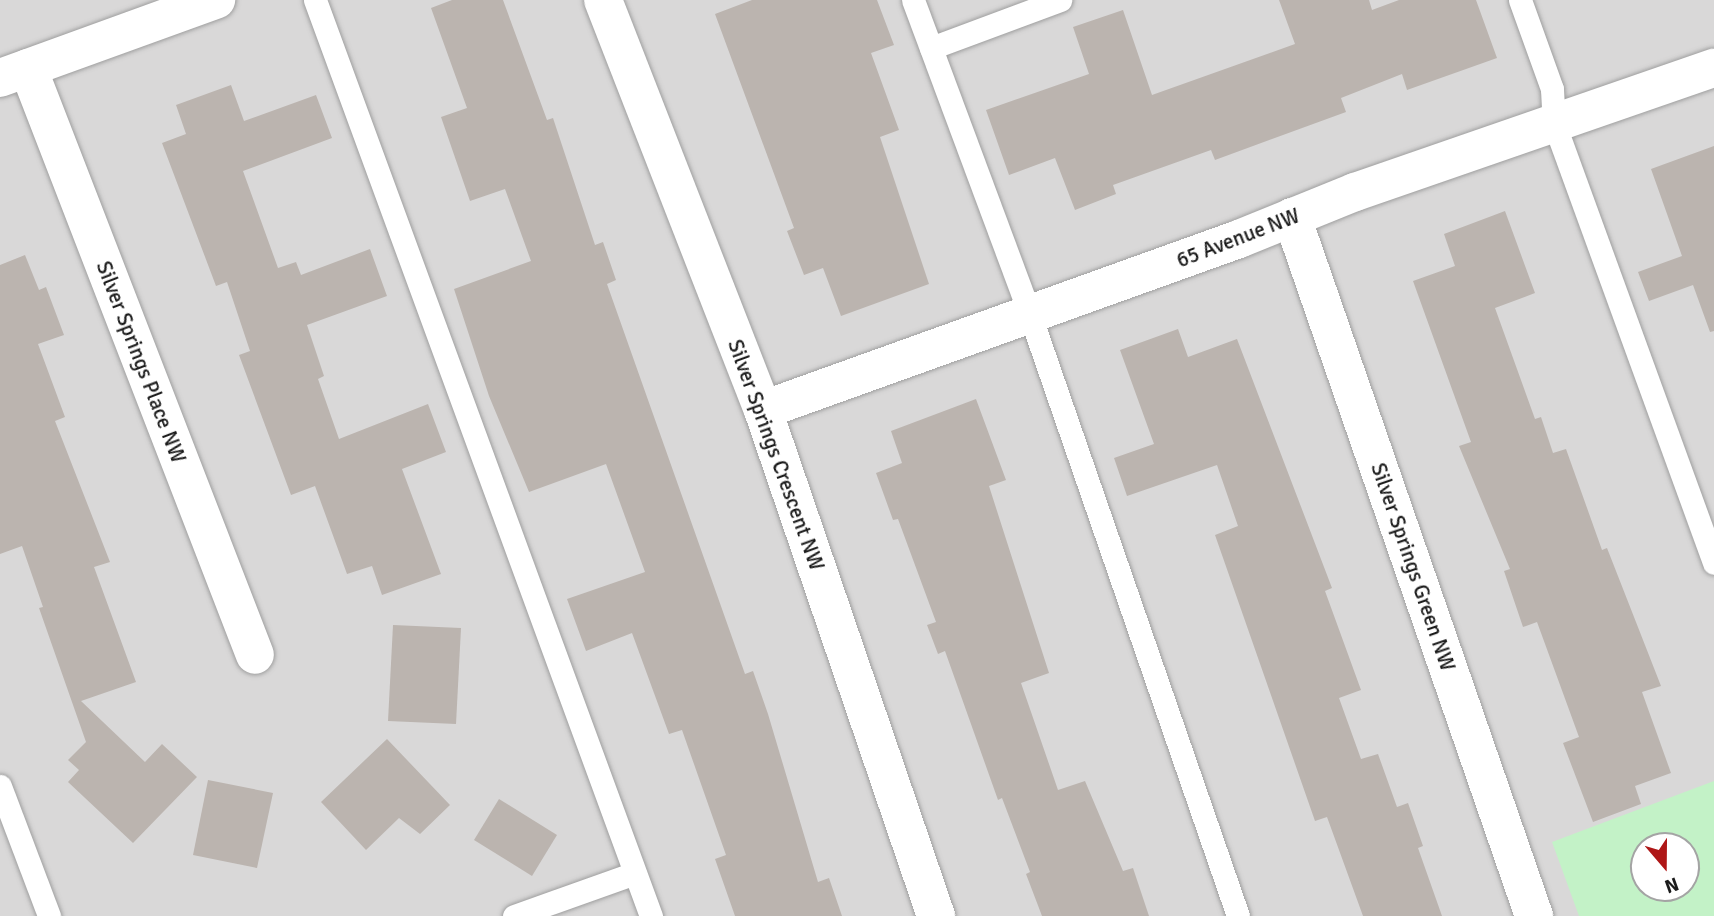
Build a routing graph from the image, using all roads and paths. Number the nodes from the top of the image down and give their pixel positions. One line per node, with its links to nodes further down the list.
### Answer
1 (216, 0): 9 (street)
2 (315, 0): 17 (lane)
3 (603, 0): 13 (street, Silver Springs Crescent NW)
4 (914, 0): 7 (lane)
5 (1060, 0): 7 (lane)
6 (1520, 0): 10 (lane)
7 (931, 48): 12 (lane)
8 (1714, 68): 10 (street, 65 Avenue NW)
9 (14, 73): 15 (street, Silver Springs Place NW)
10 (1554, 123): 11 (street, 65 Avenue NW); 14 (lane)
11 (1292, 217): 12 (street, 65 Avenue NW); 23 (street, Silver Springs Green NW)
12 (1030, 312): 13 (street, 65 Avenue NW); 22 (lane)
13 (762, 410): 21 (street, Silver Springs Crescent NW)
14 (1714, 563)
15 (255, 655)
16 (0, 786): 18 (lane)
17 (635, 873): 19 (lane); 20 (lane)
18 (49, 916)
19 (514, 916)
20 (651, 916)
21 (936, 916)
22 (1238, 916)
23 (1534, 916)

